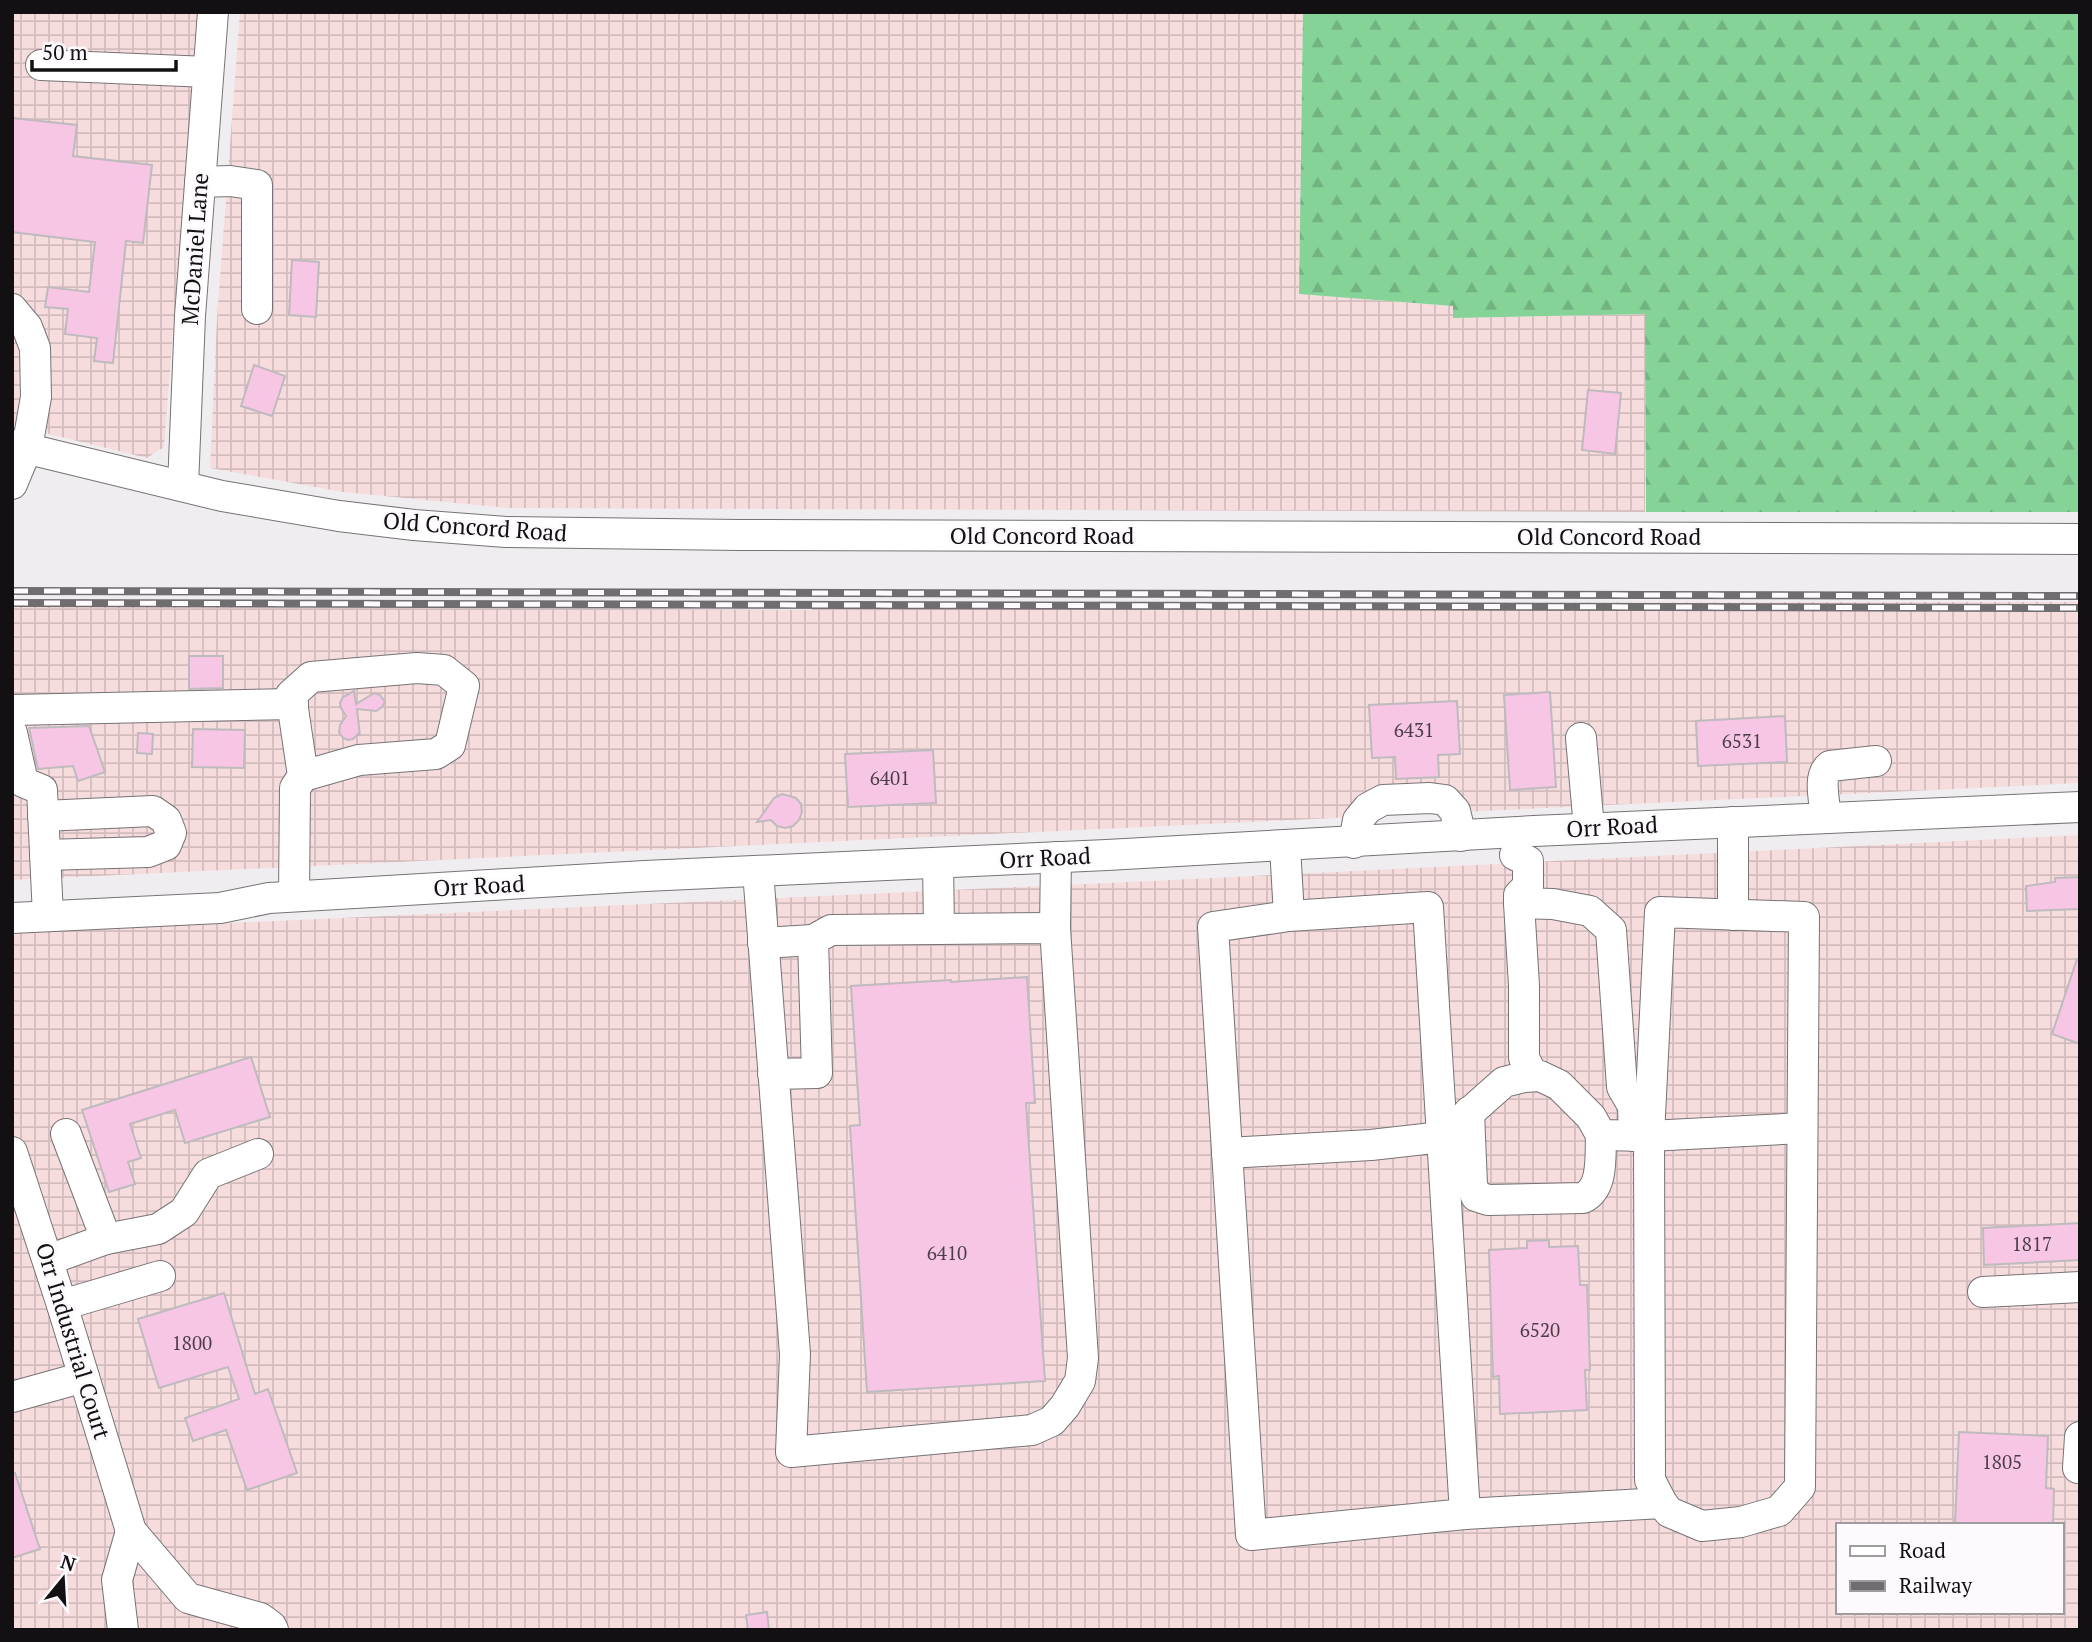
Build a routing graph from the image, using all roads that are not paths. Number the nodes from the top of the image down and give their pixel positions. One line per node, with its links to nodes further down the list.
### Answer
1 (212, 12): 3 (street, McDaniel Lane)
2 (41, 65): 3 (street)
3 (208, 72): 4 (street, McDaniel Lane)
4 (200, 182): 6 (street); 11 (street, McDaniel Lane)
5 (12, 309): 8 (street)
6 (257, 309)
7 (12, 377): 8 (street)
8 (36, 397): 9 (street)
9 (20, 447): 10 (street); 11 (street, Old Concord Road)
10 (12, 484)
11 (183, 486): 12 (street, Old Concord Road)
12 (2080, 540)
13 (293, 704): 14 (street); 18 (street); 18 (street)
14 (12, 710)
15 (12, 733): 20 (street)
16 (1581, 738): 23 (street)
17 (1877, 761): 21 (street)
18 (303, 776): 32 (street)
19 (2080, 807): 21 (street, Orr Road)
20 (43, 816): 28 (street); 28 (street)
21 (1826, 817): 22 (street, Orr Road)
22 (1733, 821): 23 (street, Orr Road); 34 (street)
23 (1588, 828): 26 (street, Orr Road)
24 (1461, 836): 25 (street, Orr Road); 25 (street); 26 (street, Orr Road)
25 (1354, 842): 27 (street, Orr Road)
26 (1514, 844): 33 (street)
27 (1285, 846): 29 (street, Orr Road); 36 (street)
28 (45, 855): 35 (street)
29 (1056, 858): 30 (street, Orr Road); 38 (street)
30 (938, 863): 31 (street, Orr Road); 39 (street)
31 (758, 871): 32 (street, Orr Road); 41 (street)
32 (294, 897): 35 (street, Orr Road)
33 (1519, 899): 42 (street); 50 (street)
34 (1733, 915): 47 (street); 50 (street)
35 (48, 916): 37 (street, Orr Road)
36 (1289, 916): 51 (street); 53 (street)
37 (12, 918)
38 (1055, 928): 39 (street); 43 (street)
39 (939, 929): 40 (street)
40 (813, 940): 41 (street); 43 (street)
41 (763, 943): 43 (street)
42 (1524, 986): 44 (street); 45 (street)
43 (773, 1074)
44 (1539, 1078): 45 (street); 49 (street)
45 (1504, 1082): 46 (street)
46 (1469, 1112): 49 (street); 51 (street)
47 (1802, 1128): 50 (street); 66 (street)
48 (66, 1134): 56 (street)
49 (1601, 1135): 50 (street)
50 (1642, 1136): 66 (street)
51 (1442, 1137): 53 (street); 67 (street)
52 (12, 1152): 55 (street, Orr Industrial Court)
53 (1227, 1153): 67 (street)
54 (258, 1154): 56 (street)
55 (25, 1233): 57 (street, Orr Industrial Court)
56 (106, 1239): 57 (street)
57 (47, 1260): 61 (street, Orr Industrial Court)
58 (160, 1276): 61 (street)
59 (2080, 1287): 60 (street)
60 (1983, 1292)
61 (62, 1305): 62 (street, Orr Industrial Court)
62 (84, 1377): 63 (street); 68 (street, Orr Industrial Court)
63 (12, 1397)
64 (2080, 1437): 65 (street)
65 (2078, 1468)
66 (1662, 1503): 67 (street)
67 (1465, 1514)
68 (131, 1531): 69 (street); 70 (street)
69 (123, 1630)
70 (273, 1630)

